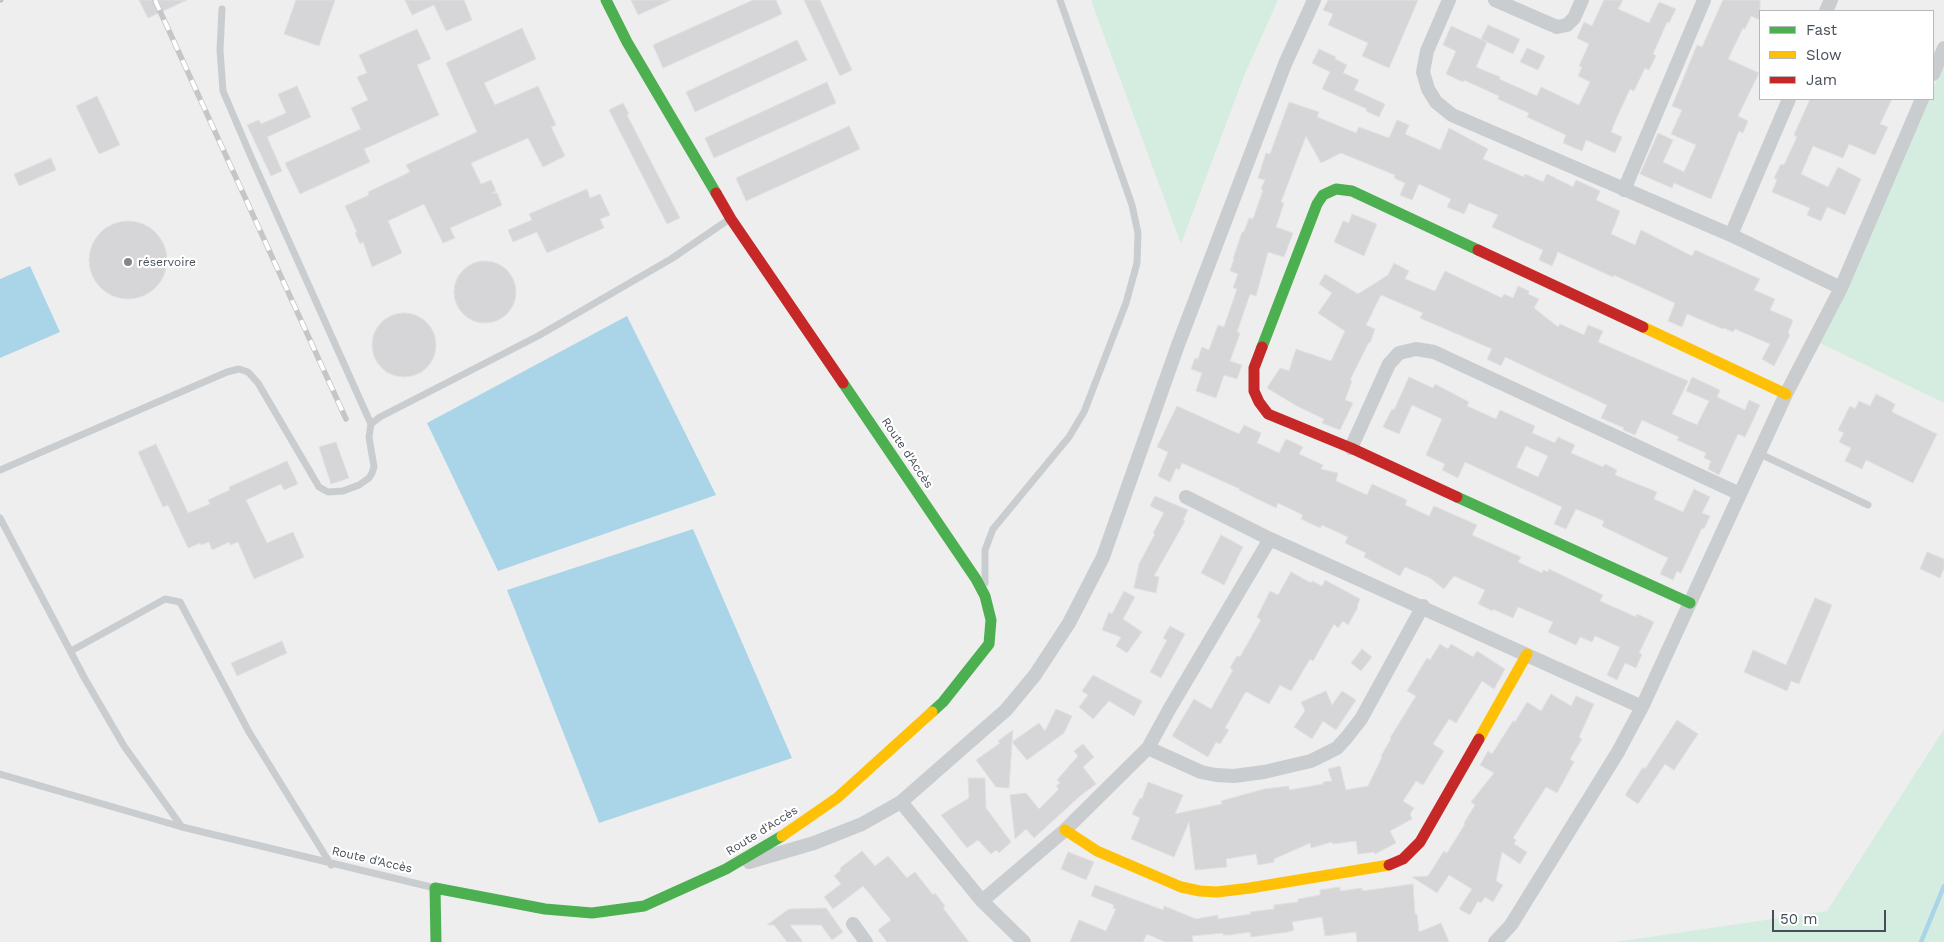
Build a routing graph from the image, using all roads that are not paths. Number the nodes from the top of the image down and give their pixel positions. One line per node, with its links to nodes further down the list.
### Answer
1 (606, 0): 14 (street, Route d'Accès)
2 (1060, 0): 27 (lane)
3 (1314, 0): 35 (street)
4 (1449, 0): 13 (street)
5 (1494, 0): 6 (street)
6 (1582, 0)
7 (1704, 0): 13 (street)
8 (222, 9): 18 (lane)
9 (1944, 48): 10 (street)
10 (1934, 72)
11 (1789, 100): 15 (street)
12 (1922, 100): 16 (street)
13 (1624, 190): 15 (street)
14 (731, 219): 18 (lane); 27 (street, Route d'Accès)
15 (1731, 235): 16 (street)
16 (1841, 288): 17 (street)
17 (1786, 394): 19 (street); 20 (street)
18 (371, 424): 21 (lane)
19 (1351, 448): 22 (street); 28 (street)
20 (1758, 453): 22 (street); 24 (lane)
21 (0, 470)
22 (1740, 494): 28 (street)
23 (1186, 497): 26 (street)
24 (1868, 506)
25 (0, 518): 30 (lane)
26 (1270, 539): 29 (street); 33 (street)
27 (985, 596): 39 (street, Route d'Accès)
28 (1690, 604): 32 (street)
29 (1423, 606): 31 (street); 33 (street)
30 (71, 651): 36 (lane); 38 (lane)
31 (1527, 654): 32 (street); 37 (street)
32 (1642, 707): 46 (street)
33 (1148, 748): 37 (street)
34 (0, 774): 36 (lane, Route d'Accès)
35 (901, 802): 39 (street); 41 (street)
36 (182, 827): 38 (lane, Route d'Accès)
37 (1065, 830): 41 (street)
38 (330, 865): 40 (lane, Route d'Accès)
39 (726, 869): 40 (street, Route d'Accès)
40 (435, 888): 43 (street)
41 (982, 900): 45 (street)
42 (853, 924): 44 (street)
43 (436, 942)
44 (866, 942)
45 (1024, 942)
46 (1495, 942)

